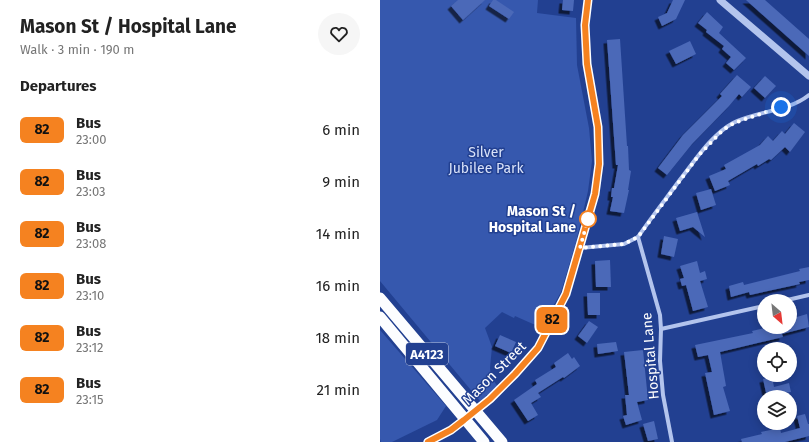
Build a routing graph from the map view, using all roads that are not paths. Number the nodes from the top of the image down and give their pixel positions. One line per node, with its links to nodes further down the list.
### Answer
1 (588, 0): 6 (street, Mason Street)
2 (720, 0): 3 (street)
3 (809, 76)
4 (809, 94): 5 (street)
5 (638, 237): 6 (street); 12 (street, Hospital Lane)
6 (580, 248): 13 (street, Mason Street)
7 (809, 295): 9 (street)
8 (380, 298): 13 (highway, A4123)
9 (797, 298)
10 (757, 308): 12 (street)
11 (380, 317): 14 (highway, A4123)
12 (661, 329): 18 (street, Hospital Lane)
13 (476, 410): 14 (street, Mason Street); 17 (highway, A4123)
14 (464, 420): 15 (street, Mason Street); 16 (highway, A4123)
15 (427, 442)
16 (484, 442)
17 (502, 442)
18 (672, 442)

